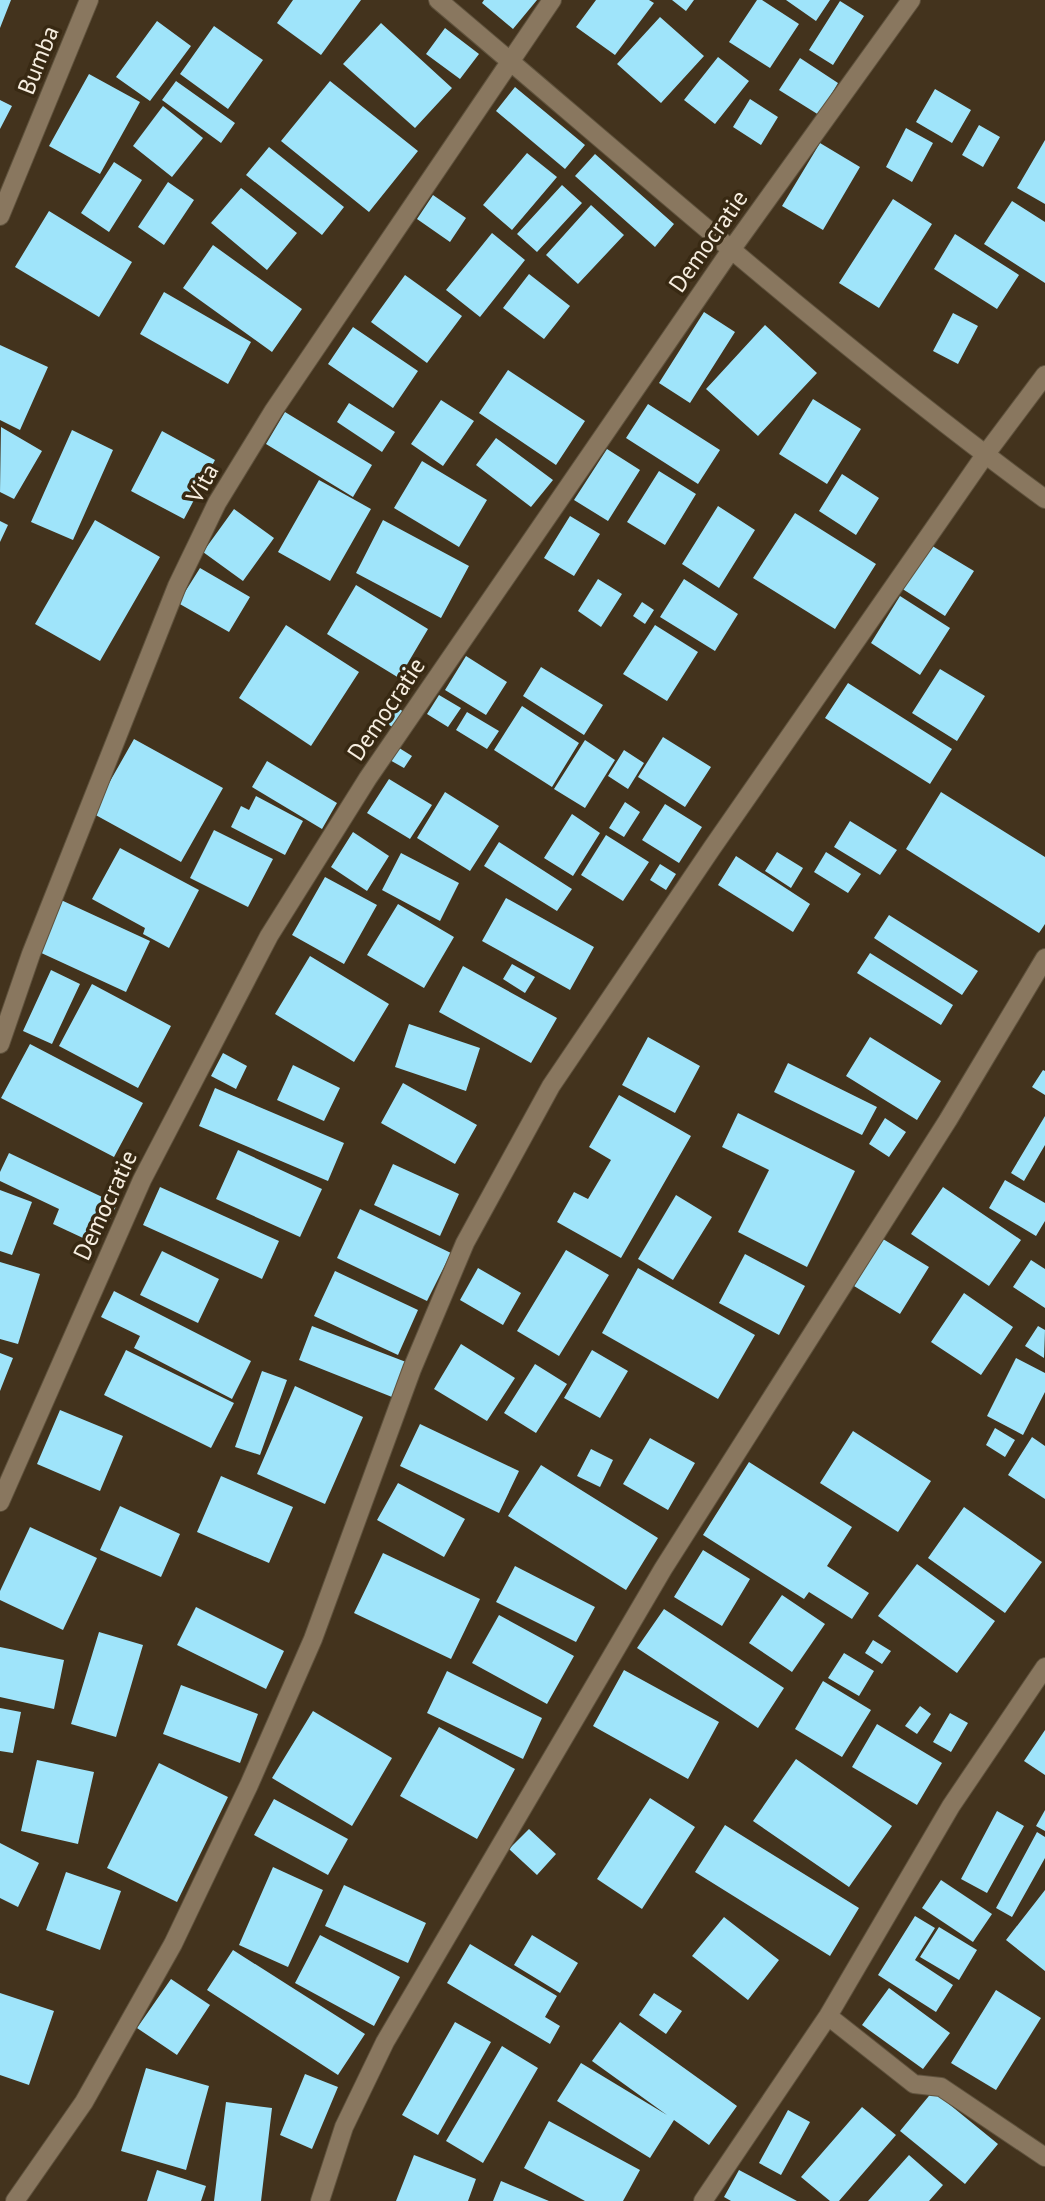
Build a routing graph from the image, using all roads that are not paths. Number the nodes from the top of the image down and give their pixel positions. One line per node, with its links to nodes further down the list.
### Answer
1 (89, 0): 6 (street, Bumba)
2 (439, 0): 5 (street)
3 (552, 0): 5 (street, Vita)
4 (911, 0): 7 (street, Democratie)
5 (511, 61): 7 (street); 12 (street, Vita)
6 (0, 216)
7 (731, 250): 9 (street); 13 (street, Democratie)
8 (1045, 375): 9 (street)
9 (985, 455): 10 (street); 17 (street)
10 (1045, 499)
11 (1045, 958): 18 (street)
12 (0, 1044)
13 (0, 1502)
14 (1045, 1667): 15 (street)
15 (828, 2016): 16 (street); 19 (street)
16 (1045, 2157)
17 (15, 2201)
18 (320, 2201)
19 (703, 2201)

